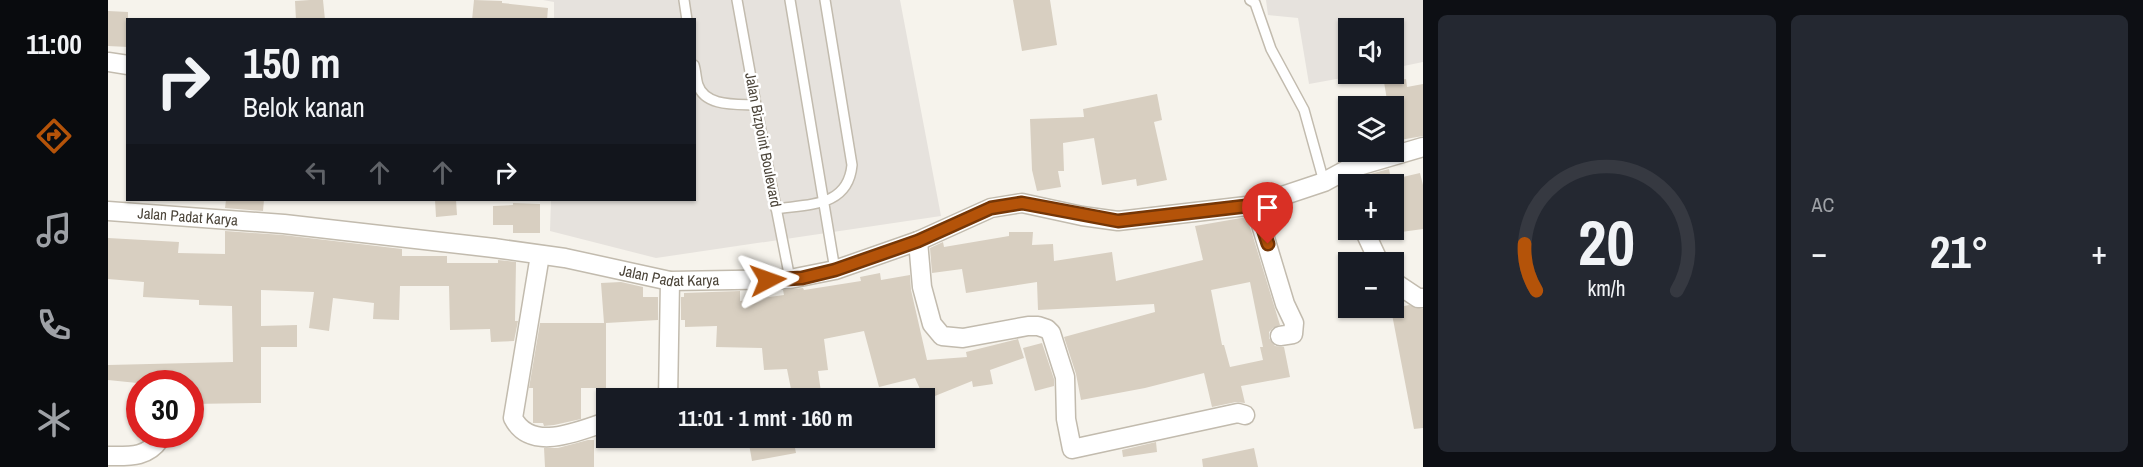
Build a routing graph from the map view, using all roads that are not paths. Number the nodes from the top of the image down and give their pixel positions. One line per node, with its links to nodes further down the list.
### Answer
1 (684, 0): 6 (lane)
2 (737, 0): 10 (lane, Jalan Bizpoint Boulevard)
3 (790, 0): 15 (lane)
4 (825, 0): 15 (lane)
5 (1250, 0): 14 (lane)
6 (687, 18)
7 (108, 62): 8 (street)
8 (126, 65)
9 (696, 76): 10 (lane)
10 (756, 105): 18 (lane, Jalan Bizpoint Boulevard)
11 (1423, 147): 12 (street, Jalan Padat Karya)
12 (1356, 174)
13 (1338, 179): 14 (street, Jalan Padat Karya)
14 (1324, 182): 16 (street, Jalan Padat Karya)
15 (824, 202): 18 (lane); 22 (lane)
16 (1255, 205): 20 (street, Jalan Padat Karya); 27 (street)
17 (151, 207): 19 (street, Jalan Padat Karya); 21 (street, Jalan Padat Karya)
18 (777, 209): 23 (lane, Jalan Bizpoint Boulevard)
19 (108, 212)
20 (918, 241): 22 (street, Jalan Padat Karya); 29 (street)
21 (540, 255): 24 (street, Jalan Padat Karya); 30 (street)
22 (835, 270): 23 (street, Jalan Padat Karya)
23 (790, 279): 24 (street, Jalan Padat Karya)
24 (670, 281): 28 (street)
25 (1404, 289): 26 (street)
26 (1423, 298)
27 (1280, 336)
28 (668, 388)
29 (1245, 415)
30 (596, 425)
31 (153, 448): 32 (street)
32 (108, 456)

